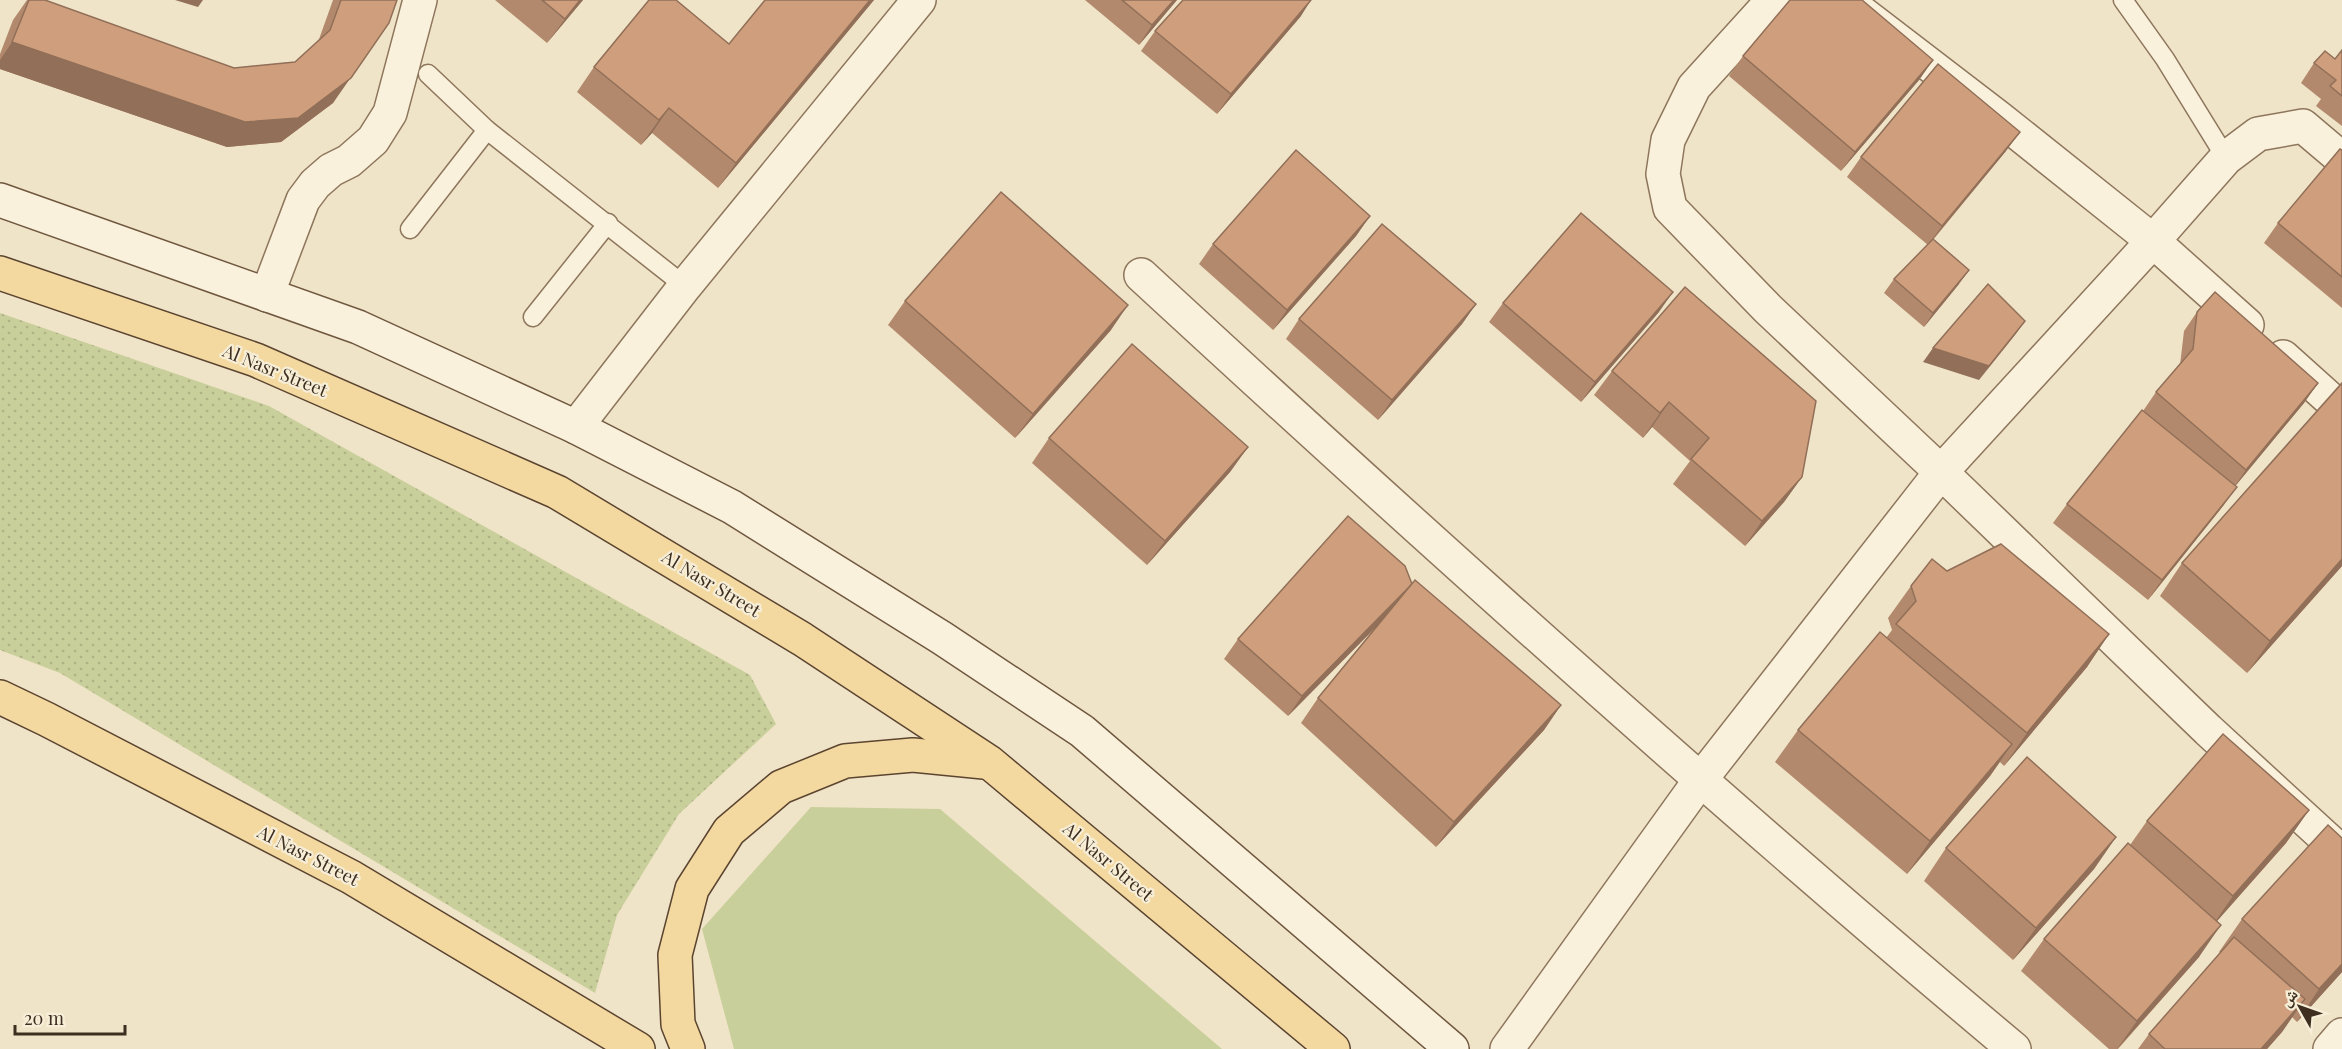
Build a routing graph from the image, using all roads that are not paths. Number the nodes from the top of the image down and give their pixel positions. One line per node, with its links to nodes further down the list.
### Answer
1 (420, 0): 17 (street)
2 (919, 0): 16 (street)
3 (1773, 0): 21 (street)
4 (1845, 0): 13 (street)
5 (2122, 0): 8 (lane)
6 (428, 74): 7 (lane)
7 (487, 130): 11 (lane); 12 (lane)
8 (2226, 158): 9 (street); 13 (street)
9 (2342, 159)
10 (0, 200): 17 (street)
11 (608, 224): 16 (lane); 18 (lane)
12 (410, 229)
13 (2153, 242): 19 (street); 21 (street)
14 (0, 273): 23 (main road, Al Nasr Street)
15 (1141, 275): 24 (street)
16 (685, 286): 20 (street)
17 (267, 295): 20 (street)
18 (533, 317)
19 (2342, 410)
20 (576, 427): 30 (street)
21 (1941, 472): 24 (street); 25 (street)
22 (0, 698): 27 (main road, Al Nasr Street)
23 (988, 762): 28 (main road); 29 (main road, Al Nasr Street)
24 (1701, 779): 31 (street); 32 (street)
25 (2342, 853)
26 (2342, 1035): 33 (street)
27 (638, 1049)
28 (688, 1049)
29 (1333, 1049)
30 (1452, 1049)
31 (1506, 1049)
32 (2014, 1049)
33 (2330, 1049)

